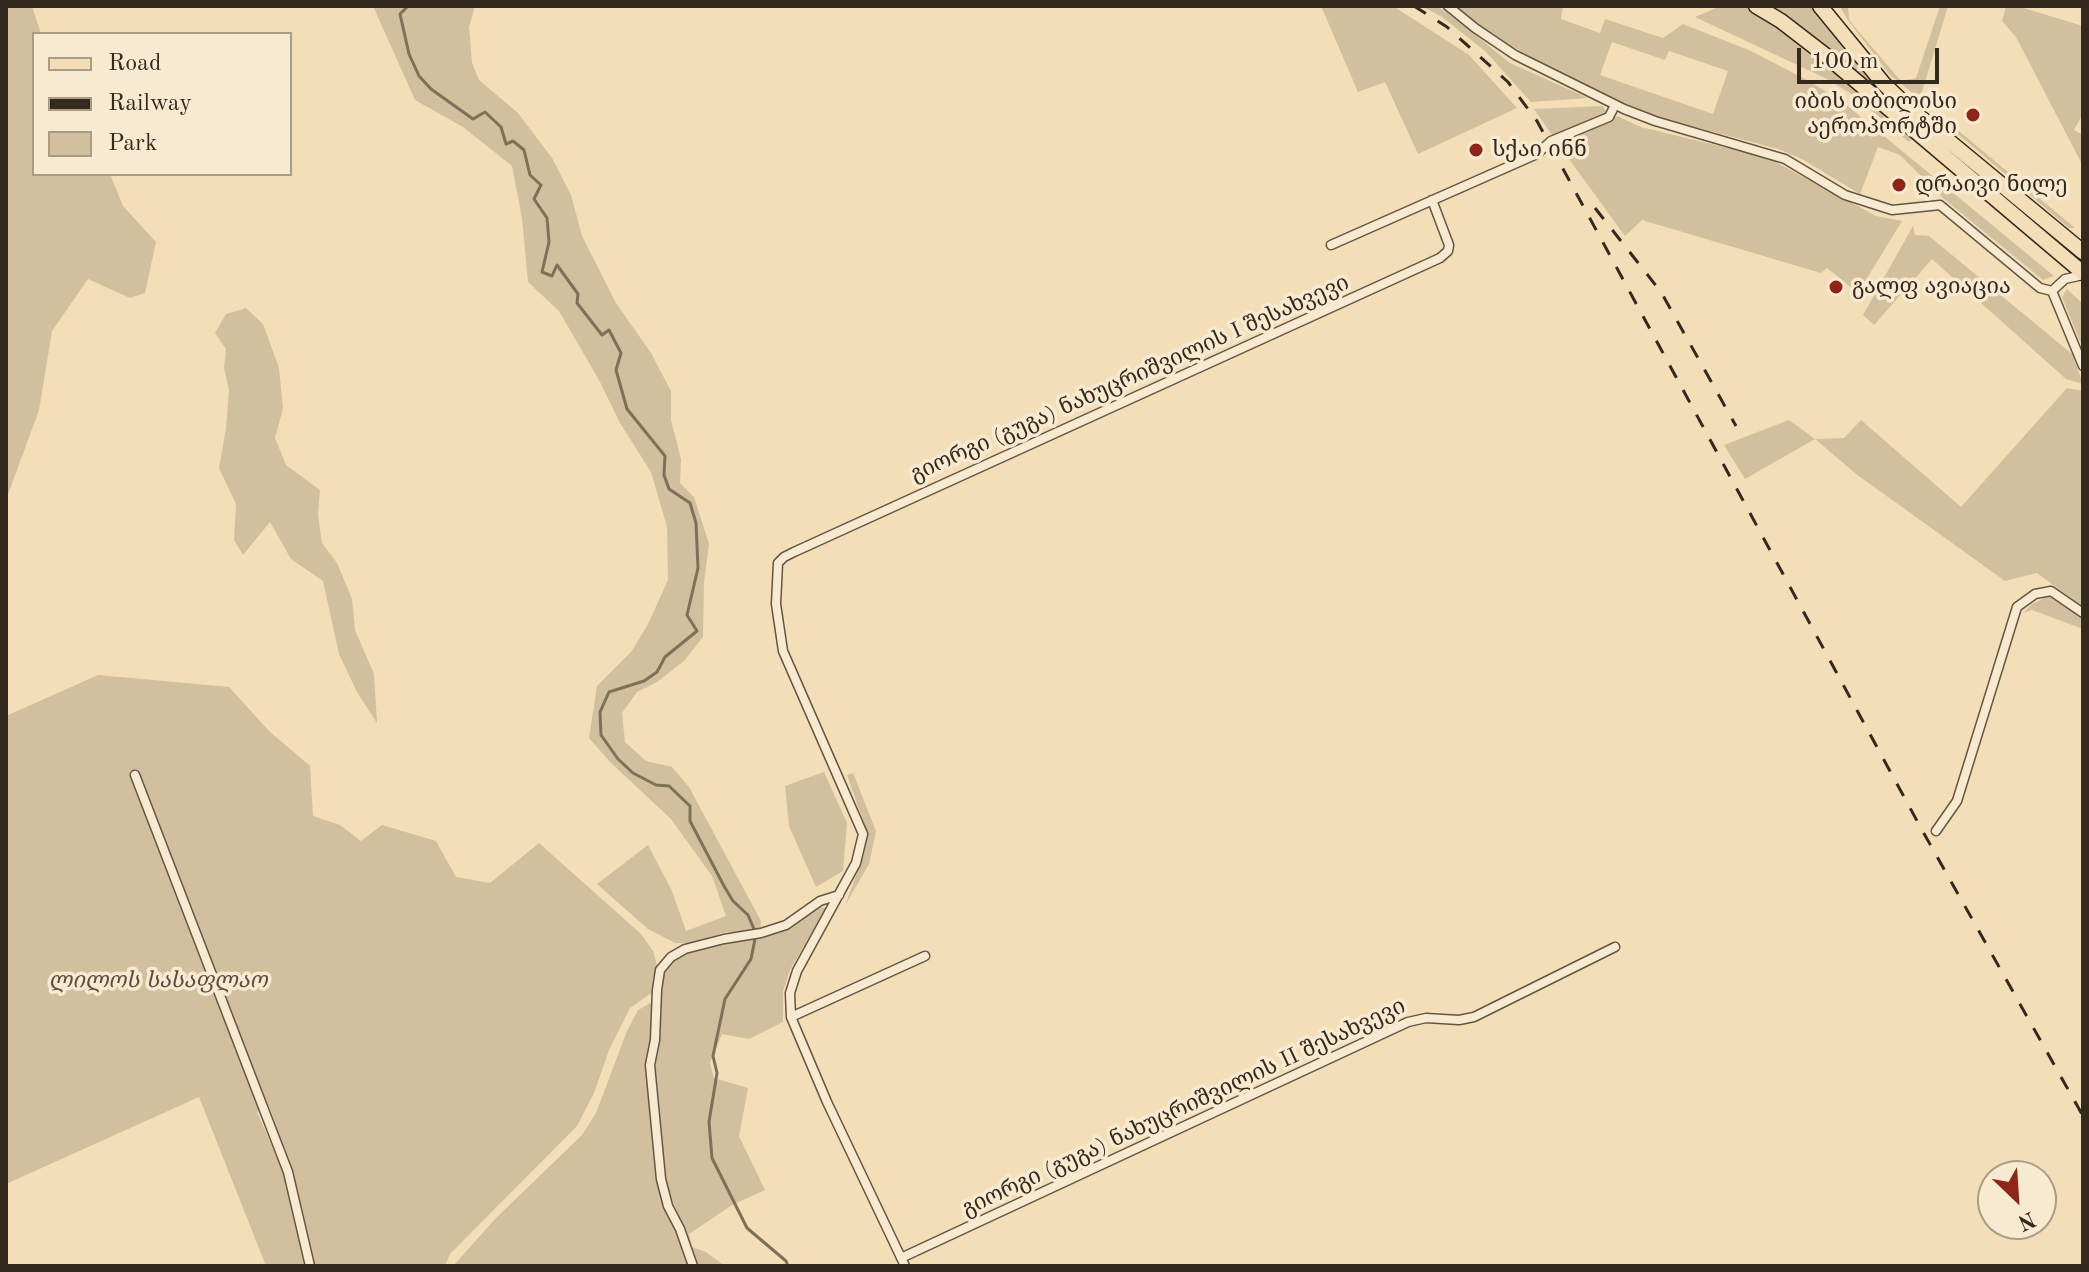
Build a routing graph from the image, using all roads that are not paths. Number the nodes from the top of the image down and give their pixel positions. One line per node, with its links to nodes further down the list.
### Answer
1 (1448, 6): 4 (street)
2 (1756, 6): 8 (main road)
3 (1820, 6): 7 (main road)
4 (1615, 105): 5 (street); 9 (street)
5 (1432, 200): 6 (street); 14 (street, გიორგი (გუგა) ნახუცრიშვილის I შესახვევი)
6 (1331, 245)
7 (2083, 252)
8 (2083, 274): 9 (street)
9 (2052, 291): 10 (street)
10 (2083, 366)
11 (2083, 613): 13 (street)
12 (135, 775): 19 (street)
13 (1936, 831)
14 (839, 895): 17 (street); 20 (street)
15 (1615, 947): 18 (street, გიორგი (გუგა) ნახუცრიშვილის II შესახვევი)
16 (925, 956): 17 (street)
17 (791, 1017): 18 (street)
18 (903, 1262)
19 (310, 1266)
20 (693, 1266)

